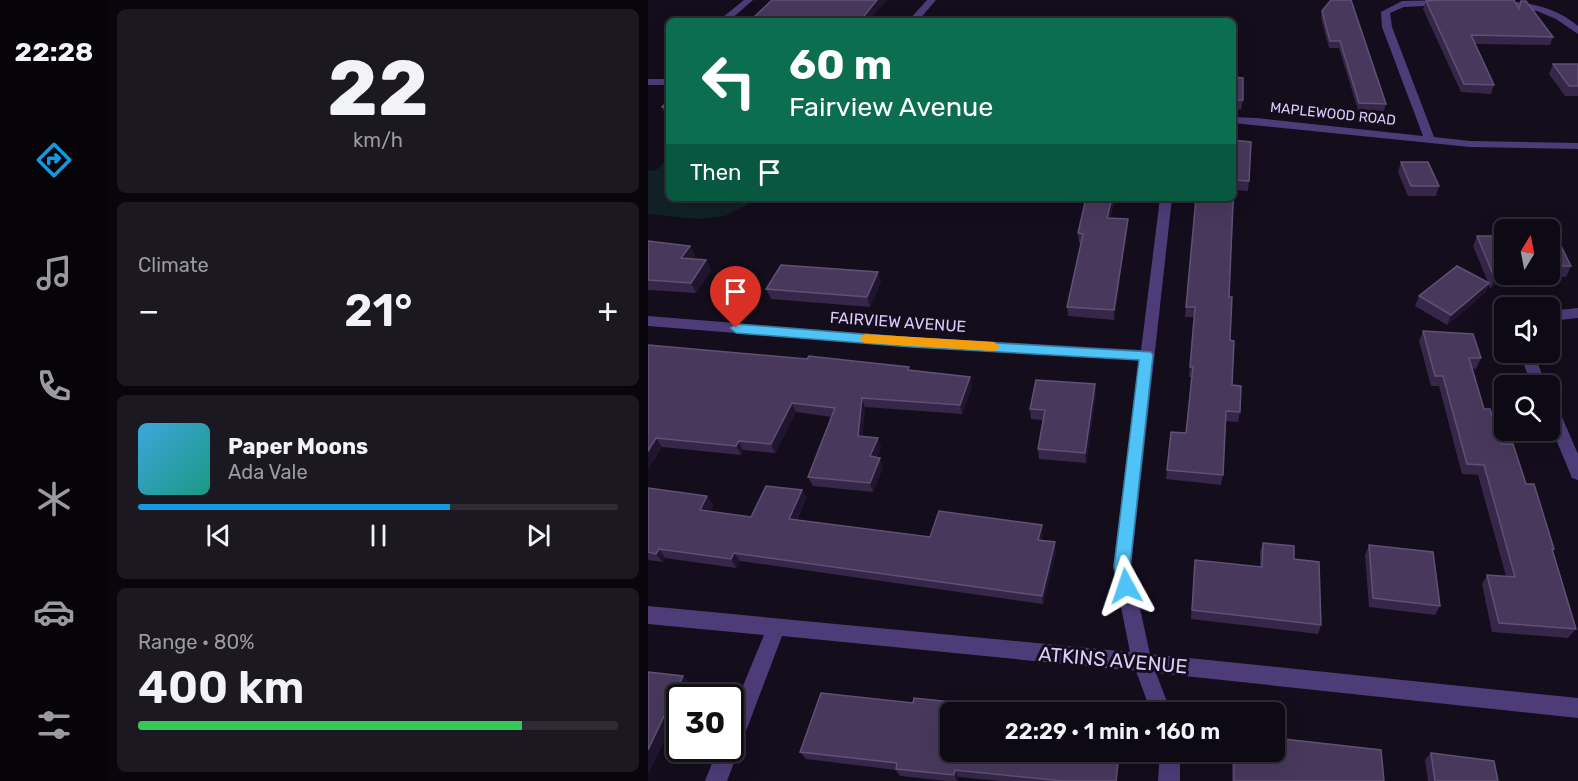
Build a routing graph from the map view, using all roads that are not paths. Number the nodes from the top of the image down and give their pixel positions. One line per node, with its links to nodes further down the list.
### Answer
1 (749, 0): 5 (street)
2 (932, 0): 6 (street)
3 (1452, 2): 11 (street, MAPLEWOOD ROAD)
4 (1485, 2): 7 (street)
5 (727, 18)
6 (916, 18)
7 (1578, 31)
8 (648, 82): 9 (street)
9 (666, 82)
10 (1236, 120): 11 (street, MAPLEWOOD ROAD)
11 (1430, 140): 12 (street, MAPLEWOOD ROAD)
12 (1578, 146)
13 (1166, 201): 17 (street)
14 (1578, 313): 15 (street)
15 (1560, 315)
16 (648, 321): 17 (street, FAIRVIEW AVENUE)
17 (1146, 355): 22 (street)
18 (1560, 431): 19 (street)
19 (1578, 473)
20 (648, 615): 21 (street, ATKINS AVENUE)
21 (776, 627): 22 (street, ATKINS AVENUE); 24 (street)
22 (1142, 662): 23 (street); 25 (street, ATKINS AVENUE)
23 (1157, 702)
24 (744, 708)
25 (1578, 708)
26 (723, 762): 28 (street)
27 (1170, 762): 29 (street)
28 (716, 781)
29 (1169, 781)

